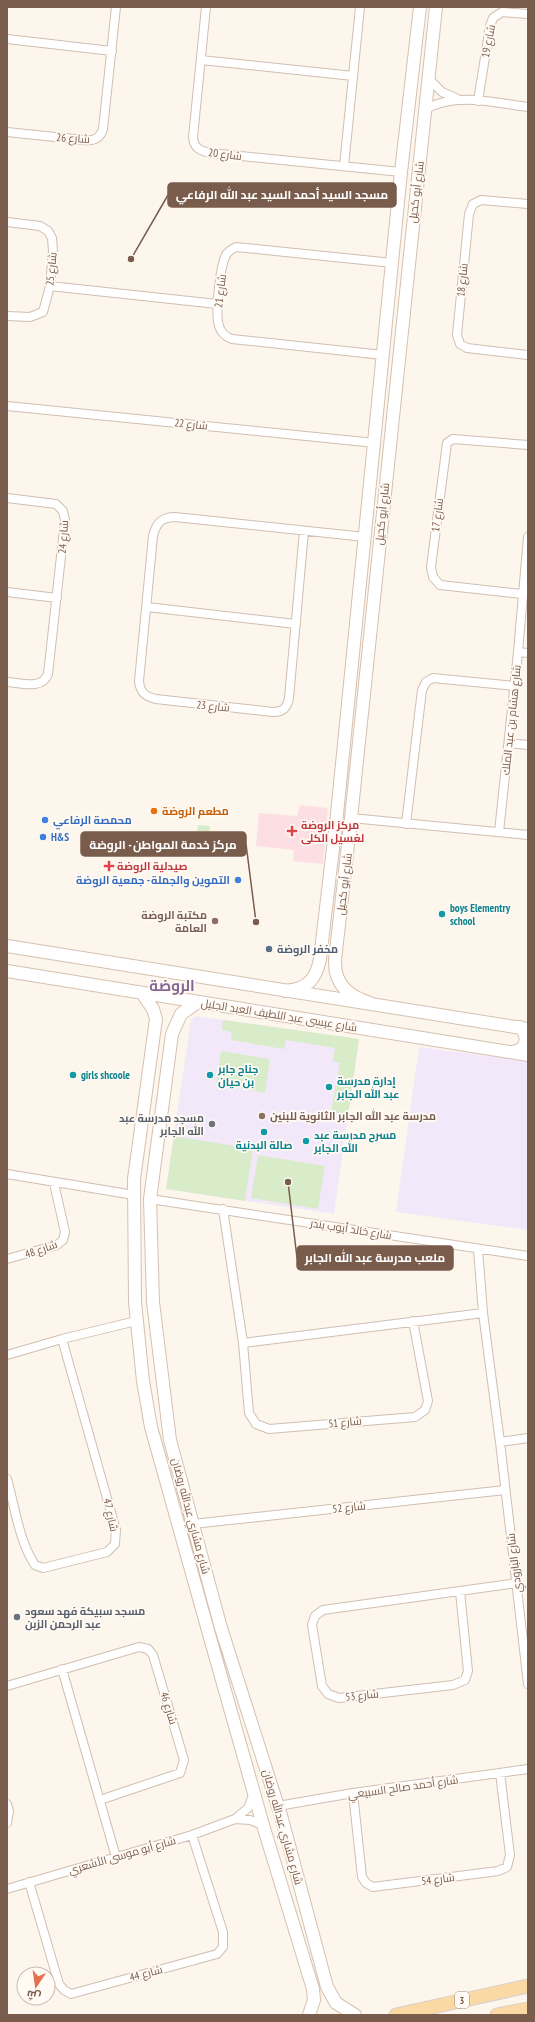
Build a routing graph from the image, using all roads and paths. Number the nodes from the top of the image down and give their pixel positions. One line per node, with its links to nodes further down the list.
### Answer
1 (116, 7): 8 (street, شارع 26)
2 (206, 7): 9 (street, شارع 20)
3 (360, 7): 10 (street)
4 (420, 7): 18 (street, شارع أبو كحيل)
5 (436, 7): 11 (street, شارع أبو كحيل)
6 (528, 14): 13 (street, شارع 19)
7 (7, 40): 8 (street)
8 (112, 51): 16 (street, شارع 26)
9 (201, 60): 10 (street); 17 (street, شارع 20)
10 (353, 76): 17 (street)
11 (429, 79): 12 (street); 15 (street, شارع أبو كحيل)
12 (458, 99): 13 (street); 15 (street)
13 (478, 101): 14 (street)
14 (528, 107)
15 (426, 109): 19 (street, شارع أبو كحيل)
16 (7, 132)
17 (344, 166): 18 (street, شارع 20)
18 (401, 172): 20 (street, شارع أبو كحيل)
19 (414, 198): 20 (street); 23 (street, شارع أبو كحيل)
20 (399, 199): 22 (street, شارع أبو كحيل)
21 (528, 204): 30 (street, شارع 18)
22 (397, 216): 23 (street); 25 (street, شارع أبو كحيل)
23 (413, 216): 32 (street, شارع أبو كحيل)
24 (7, 222): 26 (street, شارع 25)
25 (392, 263): 27 (street, شارع 21); 29 (street, شارع أبو كحيل)
26 (50, 286): 27 (street); 28 (street, شارع 25)
27 (217, 304): 29 (street, شارع 21)
28 (7, 316)
29 (383, 355): 31 (street, شارع أبو كحيل)
30 (528, 355)
31 (381, 380): 32 (street); 33 (street, شارع أبو كحيل)
32 (396, 382): 34 (street, شارع أبو كحيل)
33 (379, 400): 34 (street); 36 (street, شارع أبو كحيل)
34 (394, 401): 48 (street, شارع أبو كحيل)
35 (7, 406): 36 (street, شارع 22)
36 (375, 443): 40 (street, شارع أبو كحيل)
37 (528, 445): 43 (street, شارع 17)
38 (7, 498): 44 (street, شارع 24)
39 (304, 531): 40 (street, شارع 23); 45 (street, شارع 23); 46 (street, شارع 23)
40 (365, 537): 47 (street, شارع أبو كحيل)
41 (528, 537): 43 (street, شارع هشام بن عبد الملك)
42 (7, 592): 44 (street)
43 (522, 594): 51 (street, شارع هشام بن عبد الملك)
44 (57, 598): 53 (street, شارع 24)
45 (147, 607): 46 (street); 46 (street, شارع 23)
46 (296, 624)
47 (357, 624): 48 (street); 49 (street, شارع أبو كحيل)
48 (371, 626): 50 (street, شارع أبو كحيل)
49 (355, 644): 50 (street); 62 (street, شارع أبو كحيل)
50 (369, 645): 57 (street, شارع أبو كحيل)
51 (518, 652): 52 (street); 54 (street, شارع هشام بن عبد الملك)
52 (528, 653)
53 (7, 682)
54 (514, 686): 55 (street, شارع هشام بن عبد الملك); 58 (street)
55 (509, 743): 56 (street); 59 (street, شارع هشام بن عبد الملك)
56 (528, 745)
57 (351, 818): 58 (street); 63 (street, شارع أبو كحيل)
58 (406, 824): 59 (street)
59 (499, 832): 60 (street)
60 (528, 835)
61 (7, 946): 65 (street)
62 (321, 952): 63 (street); 65 (street, شارع أبو كحيل)
63 (335, 954): 68 (street, شارع أبو كحيل)
64 (7, 971): 66 (street, شارع عيسى عبد اللطيف العبد الجليل)
65 (285, 991): 68 (street)
66 (142, 993): 67 (street, شارع عيسى عبد اللطيف العبد الجليل); 72 (street, شارع مشاري عبدالله روضان)
67 (198, 1002): 70 (street, شارع عيسى عبد اللطيف العبد الجليل); 73 (street, شارع مشاري عبدالله روضان)
68 (370, 1004): 69 (street)
69 (524, 1028): 70 (street)
70 (511, 1052): 71 (street, شارع عيسى عبد اللطيف العبد الجليل)
71 (528, 1055)
72 (146, 1104): 73 (street); 76 (street, شارع مشاري عبدالله روضان)
73 (162, 1104): 77 (street, شارع مشاري عبدالله روضان)
74 (7, 1174): 75 (street)
75 (54, 1183): 76 (street); 81 (street, شارع 48)
76 (134, 1196): 83 (street, شارع مشاري عبدالله روضان)
77 (150, 1199): 78 (street, شارع خالد أيوب بندر); 88 (street, شارع مشاري عبدالله روضان)
78 (223, 1209): 79 (street, شارع خالد أيوب بندر); 86 (street, شارع 51)
79 (478, 1249): 80 (street, شارع خالد أيوب بندر); 82 (street, شارع البارودي)
80 (528, 1256)
81 (7, 1259)
82 (483, 1313): 84 (street); 93 (street, شارع البارودي)
83 (136, 1321): 85 (street); 89 (street, شارع مشاري عبدالله روضان)
84 (413, 1321): 86 (street); 86 (street, شارع 51)
85 (62, 1339): 87 (street); 94 (street, شارع 47)
86 (243, 1343)
87 (7, 1355)
88 (162, 1379): 89 (street); 90 (street, شارع مشاري عبدالله روضان)
89 (143, 1381): 91 (street, شارع مشاري عبدالله روضان)
90 (165, 1402): 91 (street); 96 (street, شارع مشاري عبدالله روضان)
91 (147, 1404): 101 (street, شارع مشاري عبدالله روضان)
92 (528, 1438): 93 (street)
93 (500, 1442): 95 (street, شارع البارودي)
94 (7, 1479)
95 (505, 1490): 96 (street, شارع 52); 97 (street, شارع البارودي)
96 (193, 1524): 100 (street, شارع مشاري عبدالله روضان)
97 (517, 1583): 98 (street, شارع 53); 102 (street, شارع البارودي)
98 (460, 1592): 98 (street, شارع 53)
99 (62, 1669): 104 (street, شارع 46); 111 (street); 111 (street, شارع 46)
100 (235, 1670): 101 (street); 106 (street, شارع مشاري عبدالله روضان)
101 (220, 1674): 105 (street, شارع مشاري عبدالله روضان)
102 (527, 1675): 103 (street, شارع البارودي)
103 (528, 1684)
104 (7, 1686)
105 (228, 1704): 106 (street); 109 (street, شارع مشاري عبدالله روضان)
106 (246, 1704): 113 (street, شارع مشاري عبدالله روضان)
107 (528, 1769): 108 (street, شارع أحمد صالح السبيعي)
108 (500, 1773): 110 (street, شارع أحمد صالح السبيعي); 110 (street, شارع 54)
109 (254, 1793): 114 (street, شارع أبو موسى الأشعري); 116 (street, شارع مشاري عبدالله روضان)
110 (353, 1793): 113 (street, شارع أحمد صالح السبيعي)
111 (100, 1800): 118 (street)
112 (7, 1804): 115 (street)
113 (278, 1806): 119 (street, شارع مشاري عبدالله روضان)
114 (235, 1819): 116 (street, شارع أبو موسى الأشعري); 117 (street, شارع أبو موسى الأشعري)
115 (7, 1823)
116 (263, 1825): 120 (street, شارع مشاري عبدالله روضان)
117 (192, 1835): 118 (street, شارع أبو موسى الأشعري); 121 (street, شارع 44)
118 (116, 1857): 121 (street, شارع أبو موسى الأشعري)
119 (296, 1869): 120 (street); 123 (street, شارع مشاري عبدالله روضان)
120 (277, 1873): 124 (street, شارع مشاري عبدالله روضان)
121 (29, 1882): 122 (street, شارع أبو موسى الأشعري)
122 (7, 1889)
123 (304, 1900): 124 (street); 128 (street, شارع مشاري عبدالله روضان)
124 (287, 1904): 127 (street, شارع مشاري عبدالله روضان)
125 (528, 1986): 129 (main road, 3)
126 (528, 2008): 130 (main road)
127 (309, 2015)
128 (355, 2015)
129 (396, 2015)
130 (497, 2015)

